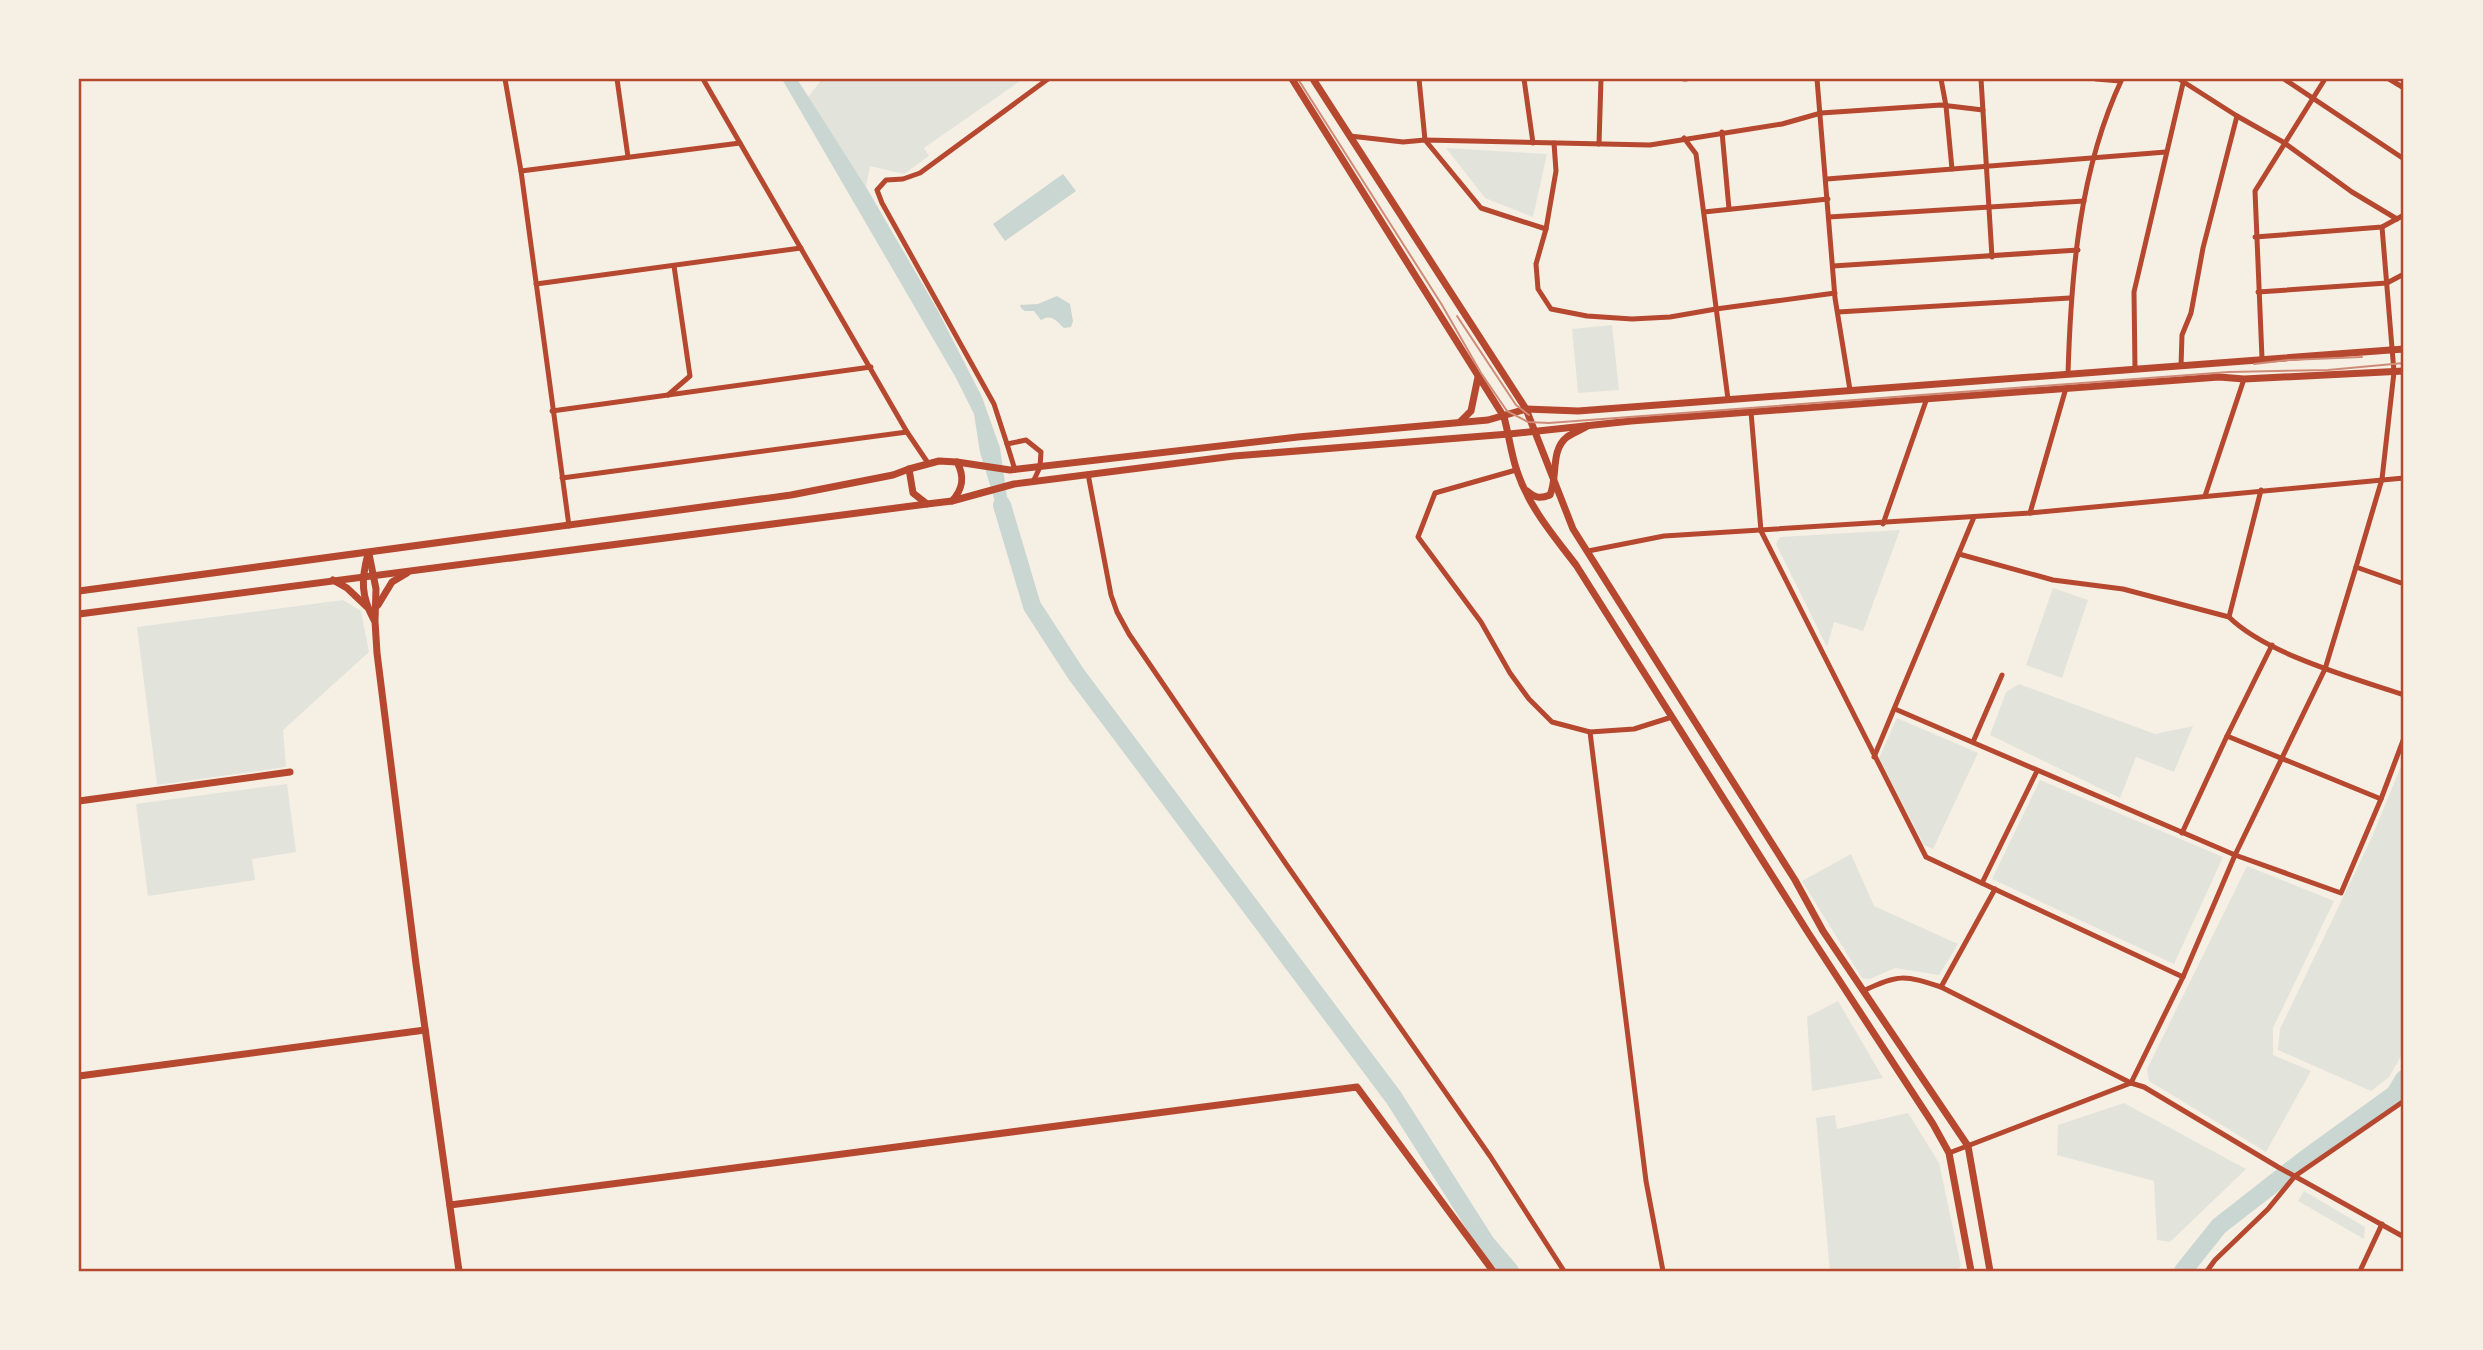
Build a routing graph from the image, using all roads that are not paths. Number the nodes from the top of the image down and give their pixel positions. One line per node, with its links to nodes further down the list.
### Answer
1 (505, 79): 40 (street)
2 (617, 79): 35 (street)
3 (703, 79): 30 (street)
4 (1048, 79): 91 (street)
5 (1292, 79): 75 (street)
6 (1313, 79): 26 (street)
7 (1419, 79): 28 (street)
8 (1524, 79): 31 (street)
9 (1601, 79): 33 (street)
10 (1817, 79): 23 (street)
11 (1941, 79): 21 (street)
12 (1981, 79): 22 (street)
13 (2096, 79): 18 (street)
14 (2182, 79): 24 (street); 34 (street)
15 (2284, 79): 20 (street)
16 (2325, 79): 20 (street)
17 (2389, 79): 19 (street)
18 (2121, 80): 36 (street)
19 (2404, 88)
20 (2313, 97): 29 (street); 37 (street)
21 (1947, 106): 22 (street); 23 (street); 39 (street)
22 (1983, 110): 38 (street)
23 (1821, 113): 25 (street); 41 (street)
24 (2236, 116): 29 (street); 69 (street)
25 (1721, 132): 27 (street); 45 (street)
26 (1350, 136): 28 (street); 82 (street)
27 (1684, 138): 33 (street); 46 (street)
28 (1425, 140): 31 (street); 51 (street)
29 (2283, 142): 49 (street); 52 (street)
30 (740, 143): 35 (street); 53 (street)
31 (1533, 143): 32 (street)
32 (1554, 143): 33 (street); 51 (street)
33 (1599, 144)
34 (2166, 152): 36 (street); 71 (street)
35 (628, 157): 40 (street)
36 (2092, 157): 38 (street); 43 (street)
37 (2404, 159)
38 (1986, 166): 39 (street); 44 (street)
39 (1952, 169): 41 (street)
40 (521, 170): 60 (street)
41 (1827, 179): 42 (street)
42 (1828, 199): 45 (street); 48 (street)
43 (2084, 201): 44 (street); 54 (street)
44 (1988, 207): 48 (street); 55 (street)
45 (1729, 209): 46 (street)
46 (1704, 212): 64 (street)
47 (2404, 215): 49 (street)
48 (1829, 217): 57 (street)
49 (2397, 219): 50 (street)
50 (2382, 227): 52 (street); 59 (street)
51 (1546, 229): 64 (street)
52 (2255, 237): 61 (street)
53 (802, 248): 56 (street); 70 (street)
54 (2078, 250): 55 (street); 63 (street)
55 (1992, 257): 57 (street)
56 (674, 265): 60 (street); 79 (street)
57 (1833, 266): 62 (street)
58 (2404, 274): 59 (street)
59 (2387, 283): 61 (street); 67 (street)
60 (536, 284): 83 (street)
61 (2258, 292): 68 (street)
62 (1835, 293): 64 (street); 65 (street)
63 (2070, 298): 65 (street); 74 (street)
64 (1716, 309): 81 (street)
65 (1838, 312): 78 (street)
66 (2404, 349): 67 (street)
67 (2393, 350): 68 (street); 73 (street)
68 (2262, 358): 69 (street)
69 (2181, 366): 71 (street)
70 (871, 367): 79 (street); 89 (street)
71 (2135, 369): 74 (street)
72 (2404, 371): 73 (street)
73 (2394, 372): 76 (street); 101 (street)
74 (2068, 374): 78 (street)
75 (1478, 377): 85 (street); 86 (street)
76 (2244, 379): 77 (street); 106 (street)
77 (2067, 388): 80 (street); 109 (street)
78 (1850, 390): 81 (street)
79 (668, 395): 83 (street)
80 (1927, 398): 84 (street); 111 (street)
81 (1728, 399): 82 (street)
82 (1526, 409): 85 (street); 88 (street)
83 (552, 411): 99 (street)
84 (1751, 412): 87 (street); 113 (street)
85 (1504, 417): 86 (street); 90 (street)
86 (1461, 421): 94 (street)
87 (1590, 425): 88 (street); 103 (street)
88 (1533, 431): 90 (street); 103 (street)
89 (907, 432): 92 (street); 99 (street)
90 (1509, 434): 97 (street); 98 (street)
91 (1007, 444): 94 (street); 96 (street)
92 (928, 463): 93 (street); 95 (street)
93 (957, 463): 96 (street); 107 (street)
94 (1041, 467): 96 (street); 102 (street)
95 (909, 469): 108 (street); 112 (street)
96 (1012, 470)
97 (1516, 470): 104 (street); 135 (street)
98 (1088, 474): 102 (street); 164 (street)
99 (562, 478): 112 (street)
100 (2404, 478): 101 (street)
101 (2382, 479): 105 (street); 117 (street)
102 (1032, 482): 107 (street)
103 (1555, 485): 104 (street); 114 (street)
104 (1524, 488): 134 (street)
105 (2261, 491): 106 (street); 127 (street)
106 (2206, 496): 109 (street)
107 (952, 501): 108 (street)
108 (927, 504): 118 (street)
109 (2030, 513): 110 (street)
110 (1974, 517): 111 (street); 116 (street)
111 (1883, 524): 113 (street)
112 (569, 526): 115 (street)
113 (1760, 531): 114 (street); 139 (street)
114 (1588, 551): 151 (street)
115 (369, 554): 119 (street); 120 (street); 123 (street)
116 (1959, 554): 127 (street); 133 (street)
117 (2356, 567): 122 (street); 130 (street)
118 (411, 571): 119 (street); 124 (street)
119 (374, 575): 120 (street); 124 (street)
120 (363, 576): 121 (street); 125 (street)
121 (333, 580): 125 (street); 126 (street)
122 (2404, 584)
123 (79, 591)
124 (377, 605): 128 (street)
125 (368, 608): 128 (street)
126 (79, 614)
127 (2228, 617): 129 (street)
128 (375, 621): 152 (street)
129 (2272, 645): 130 (street); 136 (street)
130 (2325, 669): 132 (street); 140 (street)
131 (2001, 675): 138 (street)
132 (2404, 695)
133 (1895, 709): 138 (street); 139 (street)
134 (1672, 717): 135 (street); 157 (street)
135 (1590, 732): 165 (street)
136 (2227, 736): 140 (street); 145 (street)
137 (2404, 738): 143 (street)
138 (1973, 742): 141 (street)
139 (1874, 758): 147 (street)
140 (2282, 758): 143 (street); 146 (street)
141 (2037, 771): 145 (street); 147 (street)
142 (290, 772): 144 (street)
143 (2381, 799): 146 (street)
144 (79, 800)
145 (2182, 833): 146 (street)
146 (2235, 855): 149 (street)
147 (1982, 883): 148 (street)
148 (1995, 889): 149 (street); 150 (street)
149 (2183, 977): 154 (street)
150 (1941, 987): 151 (street); 154 (street)
151 (1863, 992): 156 (street)
152 (425, 1030): 153 (street); 159 (street)
153 (79, 1076)
154 (2130, 1083): 156 (street); 158 (street)
155 (2404, 1101): 158 (street)
156 (1968, 1146): 157 (street); 167 (street)
157 (1949, 1153): 166 (street)
158 (2295, 1176): 160 (street); 168 (street)
159 (450, 1205): 162 (street); 163 (street)
160 (2382, 1224): 161 (street); 169 (street)
161 (2404, 1237)
162 (459, 1271)
163 (1493, 1271)
164 (1564, 1271)
165 (1663, 1271)
166 (1971, 1271)
167 (1990, 1271)
168 (2207, 1271)
169 (2360, 1271)

